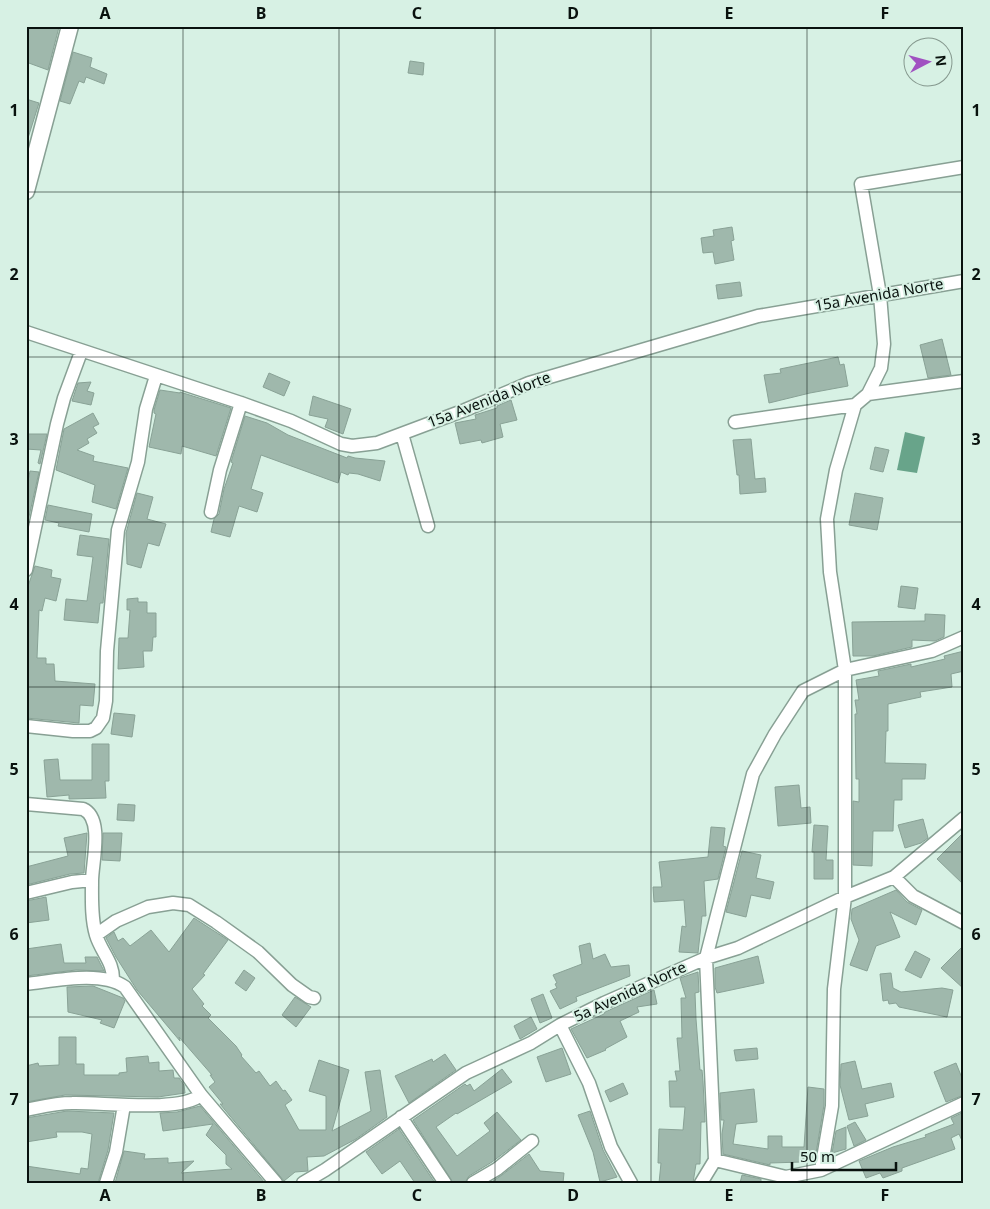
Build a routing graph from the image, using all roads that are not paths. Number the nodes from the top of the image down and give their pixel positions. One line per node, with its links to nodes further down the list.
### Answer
1 (70, 26): 3 (street)
2 (964, 167): 6 (street)
3 (28, 174): 4 (street)
4 (26, 191)
5 (964, 281): 6 (street, 15a Avenida Norte)
6 (880, 295): 11 (street); 15 (street, 15a Avenida Norte)
7 (26, 332): 8 (street, 15a Avenida Norte)
8 (81, 352): 9 (street, 15a Avenida Norte); 18 (street)
9 (156, 376): 12 (street, 15a Avenida Norte); 21 (street)
10 (964, 381): 11 (street)
11 (868, 394): 13 (street)
12 (241, 402): 15 (street, 15a Avenida Norte); 16 (street)
13 (854, 405): 14 (street); 20 (street)
14 (735, 422)
15 (402, 434): 17 (street)
16 (211, 512)
17 (428, 526)
18 (26, 570)
19 (964, 637): 20 (street)
20 (845, 670): 27 (street); 30 (street)
21 (26, 726)
22 (26, 804): 25 (street)
23 (964, 818): 24 (street, 5a Avenida Norte)
24 (894, 877): 27 (street, 5a Avenida Norte); 28 (street)
25 (92, 880): 26 (street); 29 (street)
26 (26, 893)
27 (845, 897): 30 (street, 5a Avenida Norte); 42 (street)
28 (964, 923)
29 (96, 935): 31 (street); 33 (street)
30 (706, 958): 34 (street, 5a Avenida Norte); 41 (street)
31 (113, 981): 32 (street); 35 (street)
32 (26, 984)
33 (314, 998)
34 (560, 1026): 39 (street, 5a Avenida Norte); 48 (street)
35 (201, 1095): 37 (street); 45 (street)
36 (964, 1103): 42 (street)
37 (124, 1105): 38 (street); 44 (street)
38 (26, 1110)
39 (402, 1117): 46 (street, 5a Avenida Norte); 47 (street)
40 (532, 1141): 43 (street)
41 (715, 1160): 42 (street); 49 (street)
42 (821, 1170)
43 (478, 1182)
44 (106, 1183)
45 (276, 1183)
46 (303, 1183)
47 (445, 1183)
48 (631, 1183)
49 (701, 1183)

